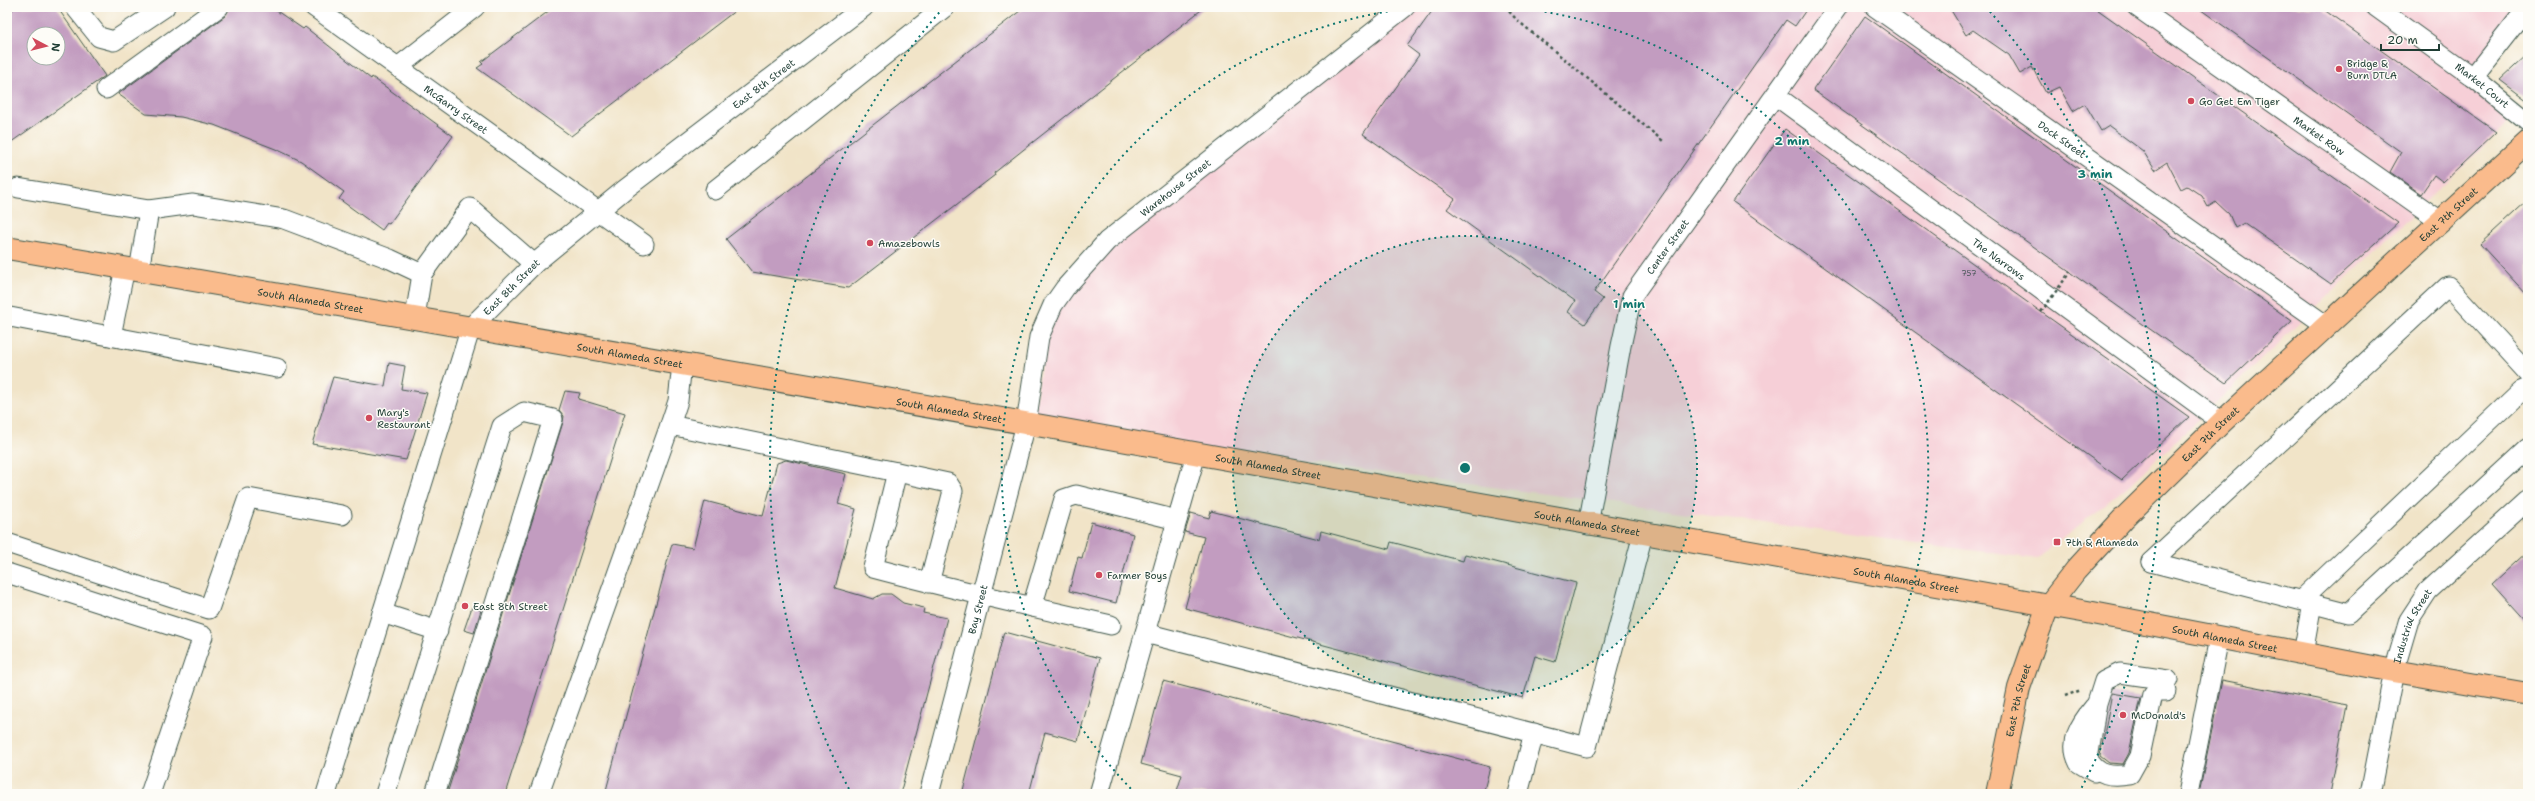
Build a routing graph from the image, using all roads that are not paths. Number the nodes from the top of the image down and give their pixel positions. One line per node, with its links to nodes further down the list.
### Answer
1 (75, 7): 2 (street)
2 (165, 7)
3 (219, 7): 16 (street)
4 (314, 7): 14 (street, McGarry Street)
5 (475, 7): 14 (street)
6 (864, 7): 23 (street, East 8th Street)
7 (1405, 7): 40 (street, Warehouse Street)
8 (1838, 7): 17 (street, Center Street)
9 (1876, 7): 32 (street, Dock Street)
10 (2137, 7): 24 (street, Market Row)
11 (2376, 7): 15 (street, Market Court)
12 (2528, 7): 15 (street)
13 (936, 10): 21 (street)
14 (398, 67): 23 (street, McGarry Street)
15 (2473, 77): 18 (street, Market Court)
16 (106, 89)
17 (1776, 96): 39 (street, The Narrows); 48 (street, Center Street)
18 (2528, 122)
19 (2528, 141): 24 (main road, East 7th Street)
20 (18, 188): 22 (street)
21 (715, 190)
22 (149, 210): 28 (street); 29 (street)
23 (597, 212): 25 (street, McGarry Street); 27 (street, East 8th Street)
24 (2442, 222): 32 (main road, East 7th Street)
25 (644, 244)
26 (7, 248): 28 (main road, South Alameda Street)
27 (534, 264): 29 (street); 33 (street, East 8th Street)
28 (132, 269): 31 (main road, South Alameda Street); 34 (street)
29 (422, 274): 31 (street)
30 (10, 317): 34 (street)
31 (415, 317): 33 (main road, South Alameda Street)
32 (2327, 326): 39 (main road, East 7th Street)
33 (471, 327): 35 (main road, South Alameda Street); 57 (street, East 8th Street)
34 (111, 336): 36 (street)
35 (682, 364): 40 (main road, South Alameda Street); 41 (street)
36 (277, 368)
37 (2528, 373): 54 (street)
38 (2528, 388): 54 (street)
39 (2222, 422): 55 (main road, East 7th Street)
40 (1026, 424): 43 (main road, South Alameda Street); 53 (street, Bay Street)
41 (670, 425): 44 (street); 71 (street)
42 (2528, 448): 54 (street)
43 (1196, 454): 47 (street); 48 (main road, South Alameda Street)
44 (897, 472): 52 (street); 52 (street)
45 (2528, 500): 63 (street, Industrial Street)
46 (342, 515): 50 (street)
47 (1177, 520): 56 (street); 60 (street)
48 (1588, 524): 49 (main road, South Alameda Street)
49 (1643, 534): 55 (main road, South Alameda Street); 65 (street)
50 (7, 543)
51 (7, 573): 67 (street)
52 (929, 583): 53 (street)
53 (981, 596): 56 (street); 72 (street, Bay Street)
54 (2306, 602): 62 (street)
55 (2048, 606): 61 (main road, South Alameda Street); 75 (main road, East 7th Street)
56 (1032, 607): 58 (street)
57 (382, 613): 59 (street); 68 (street, East 8th Street)
58 (1111, 626)
59 (438, 631): 69 (street); 70 (street)
60 (1145, 633): 65 (street); 73 (street)
61 (2219, 638): 62 (main road, South Alameda Street); 76 (street)
62 (2304, 654): 63 (main road, South Alameda Street)
63 (2394, 671): 64 (main road, South Alameda Street); 77 (street, Industrial Street)
64 (2528, 694)
65 (1534, 733): 74 (street)
66 (2100, 772): 66 (street)
67 (150, 794)
68 (326, 794)
69 (385, 794)
70 (435, 794)
71 (539, 794)
72 (929, 794)
73 (1099, 794)
74 (1518, 794)
75 (1997, 794)
76 (2188, 794)
77 (2370, 794)

